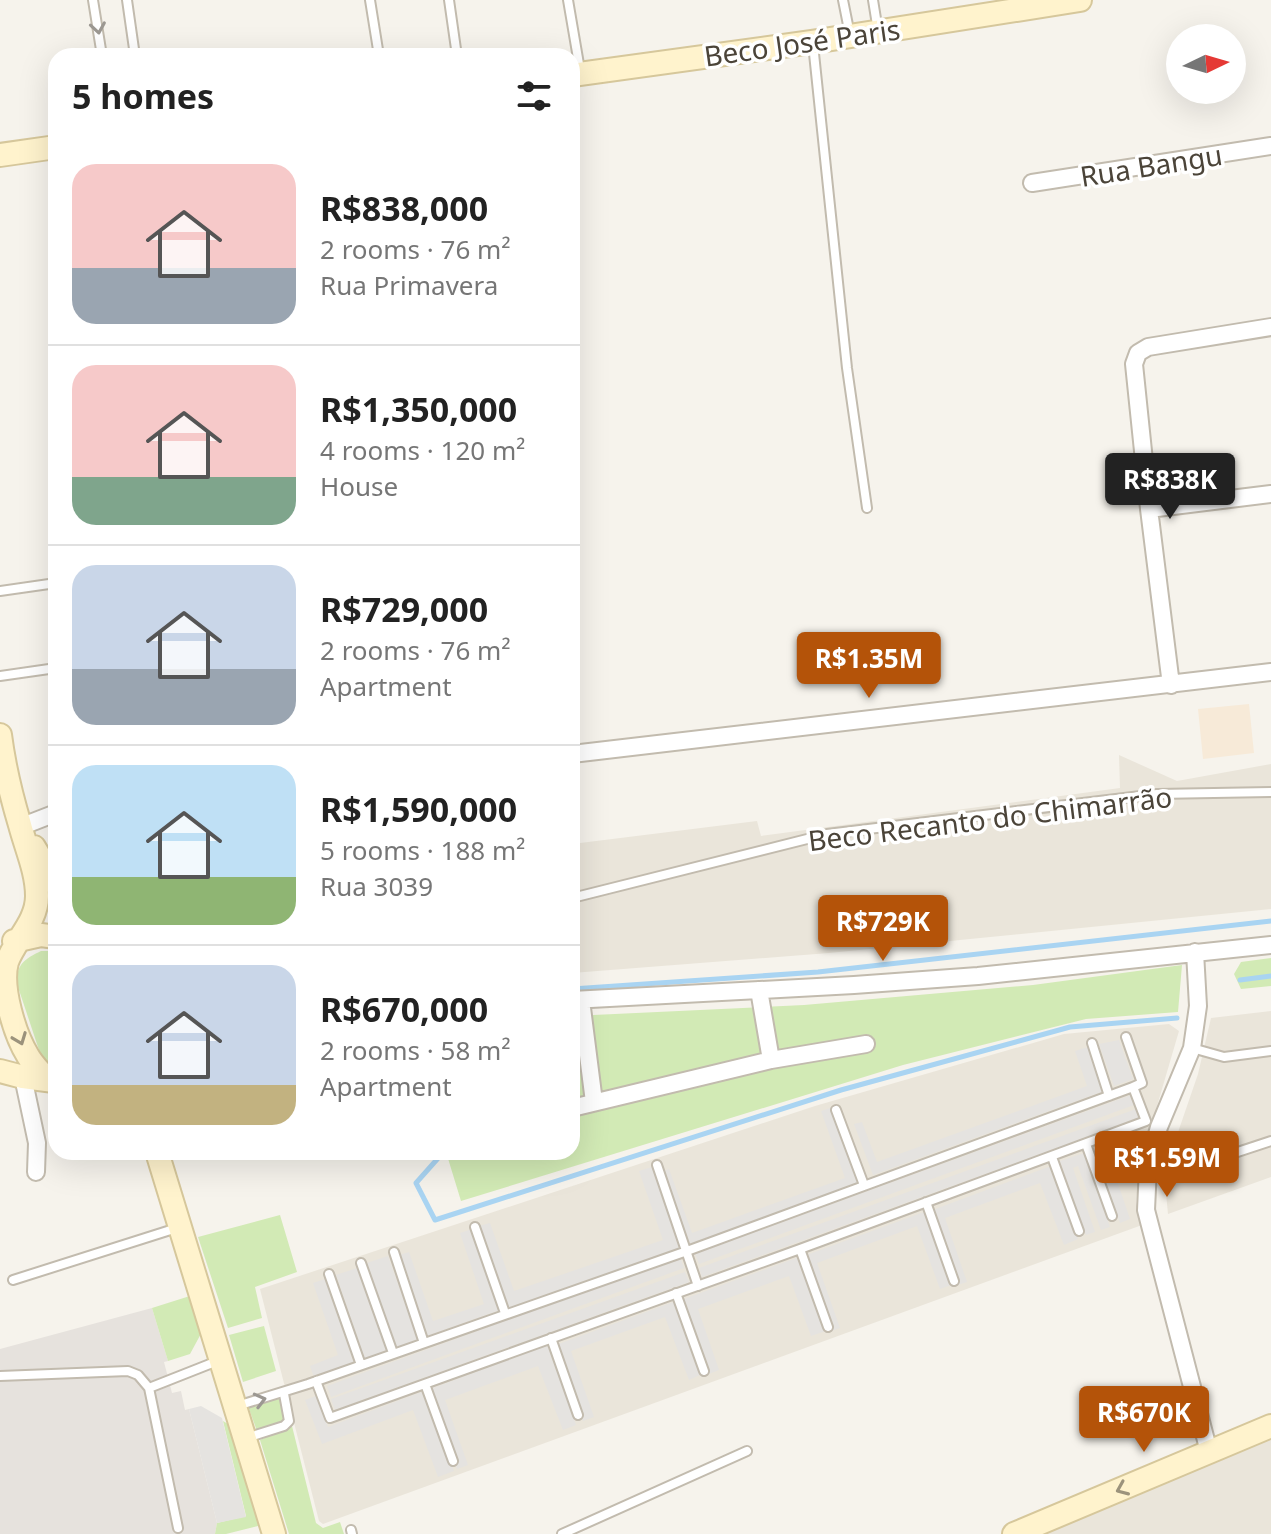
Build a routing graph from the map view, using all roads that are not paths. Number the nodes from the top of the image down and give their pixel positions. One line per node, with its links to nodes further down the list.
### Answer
1 (93, 0): 13 (lane, one-way to 13)
2 (127, 0): 14 (lane)
3 (370, 0): 15 (lane)
4 (449, 0): 16 (lane)
5 (568, 0): 17 (lane)
6 (843, 0): 11 (lane)
7 (873, 0): 10 (lane)
8 (1080, 0): 9 (main road, Beco José Paris)
9 (999, 6): 10 (main road, Beco José Paris)
10 (878, 32): 11 (main road, Beco José Paris)
11 (850, 36): 12 (main road, Beco José Paris)
12 (812, 42): 18 (main road, Beco José Paris); 25 (lane)
13 (101, 48)
14 (134, 48)
15 (378, 48)
16 (456, 48)
17 (573, 48)
18 (580, 74)
19 (1271, 146): 22 (street, Rua Bangu)
20 (48, 148): 21 (main road)
21 (0, 155)
22 (1032, 183)
23 (1271, 327): 26 (street)
24 (1271, 494): 26 (street)
25 (867, 508)
26 (1149, 509): 32 (street)
27 (48, 584): 28 (lane)
28 (0, 591)
29 (48, 669): 31 (lane)
30 (1271, 672): 32 (street)
31 (0, 676)
32 (1171, 685): 34 (street)
33 (0, 735): 37 (main road)
34 (580, 753)
35 (1271, 792): 39 (lane, Beco Recanto do Chimarrão)
36 (48, 816): 37 (street)
37 (20, 827): 38 (main road); 41 (main road)
38 (48, 871)
39 (580, 896)
40 (48, 936): 41 (main road)
41 (10, 942): 55 (main road, one-way to 55)
42 (1271, 945): 43 (street)
43 (1195, 952): 44 (street); 50 (street)
44 (759, 990): 45 (street); 52 (street)
45 (580, 1000)
46 (580, 1018): 59 (street)
47 (1126, 1037): 57 (lane)
48 (1092, 1043): 58 (lane)
49 (866, 1044): 52 (street)
50 (1192, 1048): 51 (lane); 67 (street)
51 (1271, 1051)
52 (771, 1060): 59 (street)
53 (0, 1071): 54 (main road)
54 (23, 1077): 56 (main road); 68 (street)
55 (48, 1078)
56 (48, 1081)
57 (1133, 1087): 58 (lane); 63 (lane)
58 (1109, 1096): 69 (lane)
59 (594, 1102): 60 (street)
60 (580, 1106)
61 (836, 1110): 69 (lane)
62 (1271, 1141): 67 (lane)
63 (1086, 1144): 64 (lane); 71 (lane)
64 (1052, 1157): 70 (lane); 74 (lane)
65 (160, 1160): 72 (main road)
66 (657, 1165): 76 (lane)
67 (1148, 1167): 102 (street)
68 (36, 1172)
69 (864, 1185): 76 (lane)
70 (926, 1202): 75 (lane); 81 (lane)
71 (1112, 1216)
72 (181, 1227): 80 (lane); 89 (main road)
73 (475, 1227): 84 (lane)
74 (1079, 1231)
75 (800, 1249): 82 (lane); 85 (lane)
76 (687, 1251): 82 (lane); 84 (lane)
77 (394, 1252): 87 (lane)
78 (361, 1263): 88 (lane)
79 (329, 1274): 90 (lane)
80 (13, 1280)
81 (954, 1281)
82 (698, 1286): 83 (lane)
83 (676, 1293): 86 (lane); 91 (lane)
84 (505, 1313): 87 (lane)
85 (828, 1327)
86 (551, 1338): 94 (lane); 98 (lane)
87 (424, 1343): 88 (lane)
88 (393, 1353): 90 (lane)
89 (221, 1359): 95 (lane); 97 (main road)
90 (361, 1365): 93 (lane)
91 (704, 1371)
92 (0, 1376): 95 (lane)
93 (316, 1381): 94 (lane); 96 (lane)
94 (425, 1384): 103 (lane)
95 (149, 1388): 104 (lane)
96 (284, 1394): 97 (lane, one-way to 96); 100 (lane)
97 (235, 1406): 100 (main road)
98 (578, 1415)
99 (1271, 1426): 102 (main road)
100 (245, 1439): 106 (main road)
101 (747, 1451): 107 (lane)
102 (1209, 1452): 105 (main road, one-way to 105)
103 (453, 1461)
104 (178, 1528)
105 (1029, 1531)
106 (274, 1534)
107 (562, 1534)

